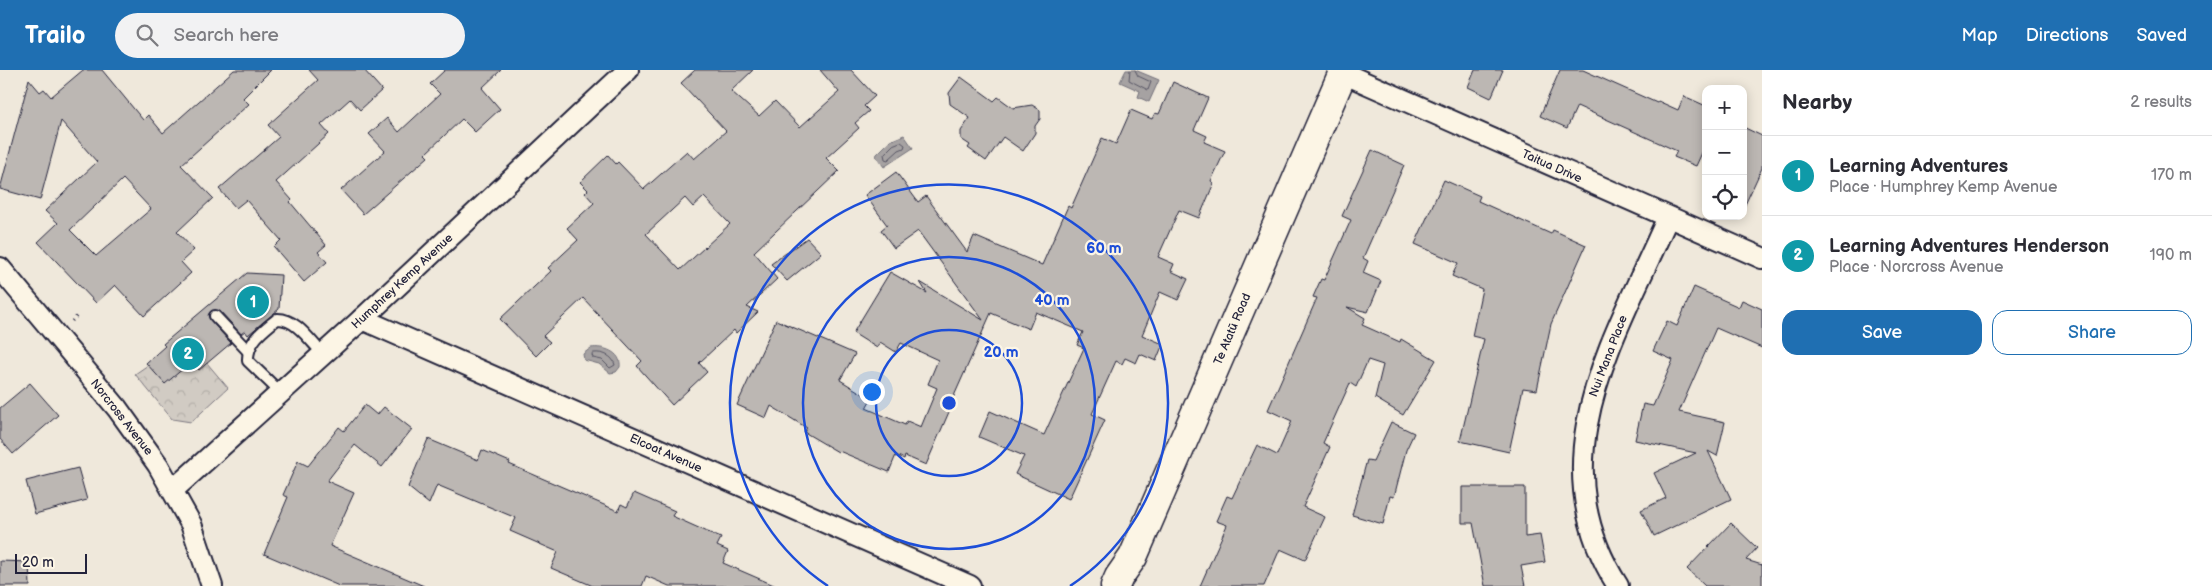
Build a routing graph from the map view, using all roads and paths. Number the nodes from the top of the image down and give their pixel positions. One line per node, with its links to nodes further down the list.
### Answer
1 (628, 70): 7 (street, Humphrey Kemp Avenue)
2 (1344, 71): 3 (street, Taitua Drive); 14 (main road, Te Atatū Road)
3 (1668, 217): 4 (street, Taitua Drive); 15 (street, Nui Mana Place)
4 (1762, 258)
5 (0, 268): 11 (street, Norcross Avenue)
6 (215, 316): 8 (lane)
7 (362, 319): 9 (street, Humphrey Kemp Avenue); 13 (street, Elcoat Avenue)
8 (248, 351): 9 (lane); 10 (lane)
9 (323, 354): 10 (street, Humphrey Kemp Avenue)
10 (281, 393): 11 (street, Humphrey Kemp Avenue)
11 (173, 490): 12 (street, Norcross Avenue)
12 (212, 586)
13 (970, 586)
14 (1115, 586)
15 (1618, 586)

